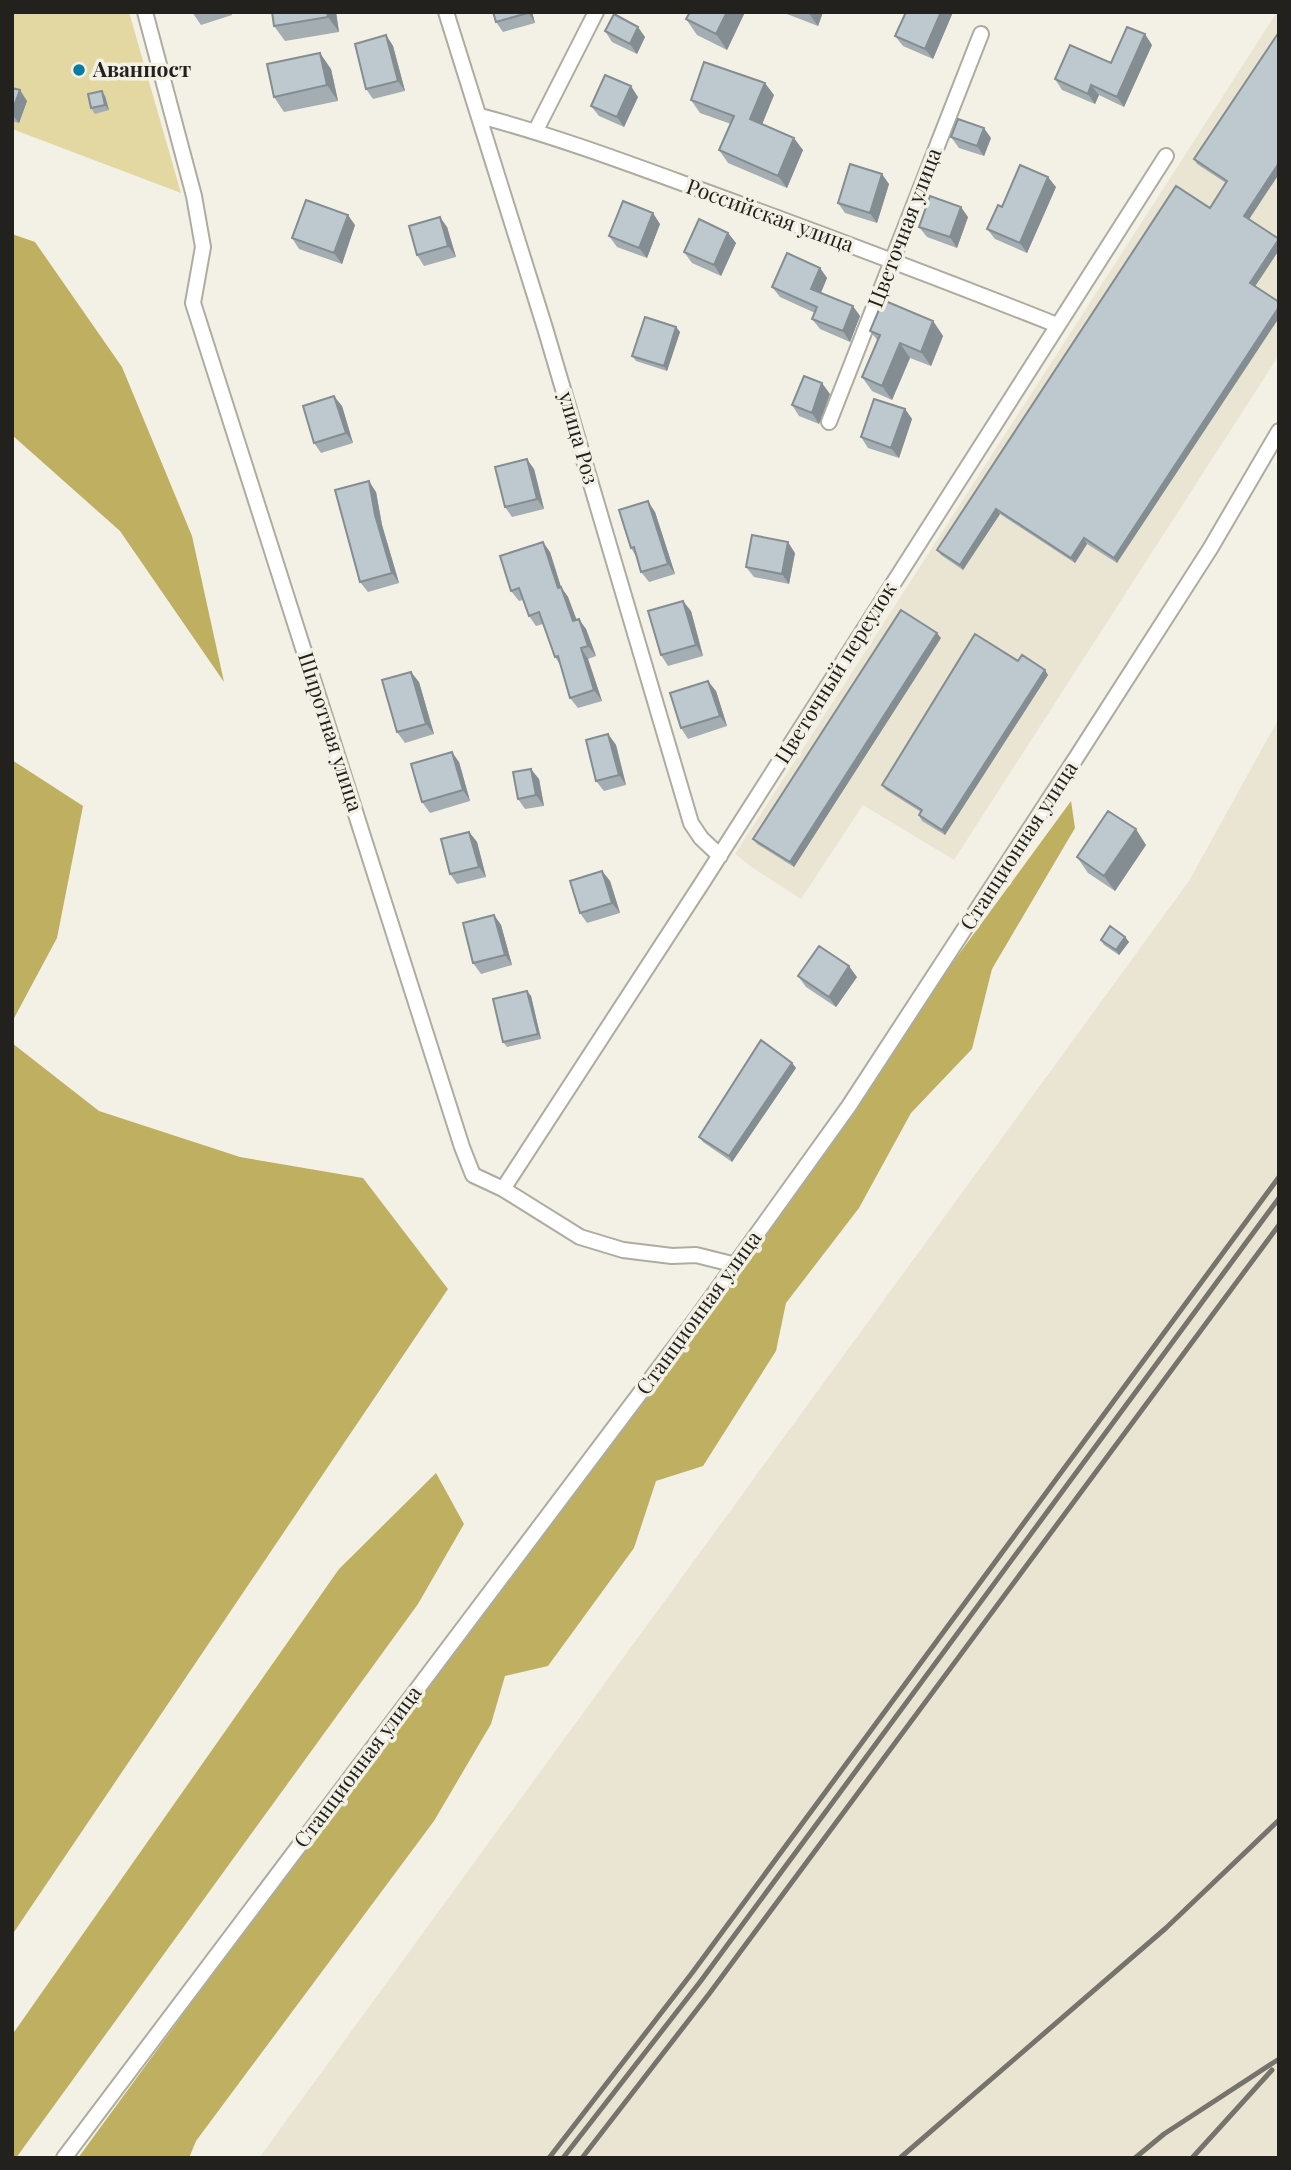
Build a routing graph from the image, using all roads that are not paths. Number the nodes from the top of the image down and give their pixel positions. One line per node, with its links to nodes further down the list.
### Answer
1 (145, 12): 13 (street, Широтная улица)
2 (446, 12): 5 (street, улица Роз)
3 (597, 12): 6 (street)
4 (981, 34): 8 (street, Цветочная улица)
5 (480, 116): 6 (street, Российская улица); 12 (street, улица Роз)
6 (537, 131): 8 (street, Российская улица)
7 (1166, 156): 9 (street, Цветочный переулок)
8 (892, 260): 9 (street, Российская улица); 10 (street, Цветочная улица)
9 (1057, 325): 12 (street, Цветочный переулок)
10 (829, 422)
11 (1279, 431): 14 (street, Станционная улица)
12 (720, 856): 13 (street, Цветочный переулок)
13 (503, 1189): 14 (street, Широтная улица)
14 (736, 1265): 15 (street, Станционная улица)
15 (64, 2158)

